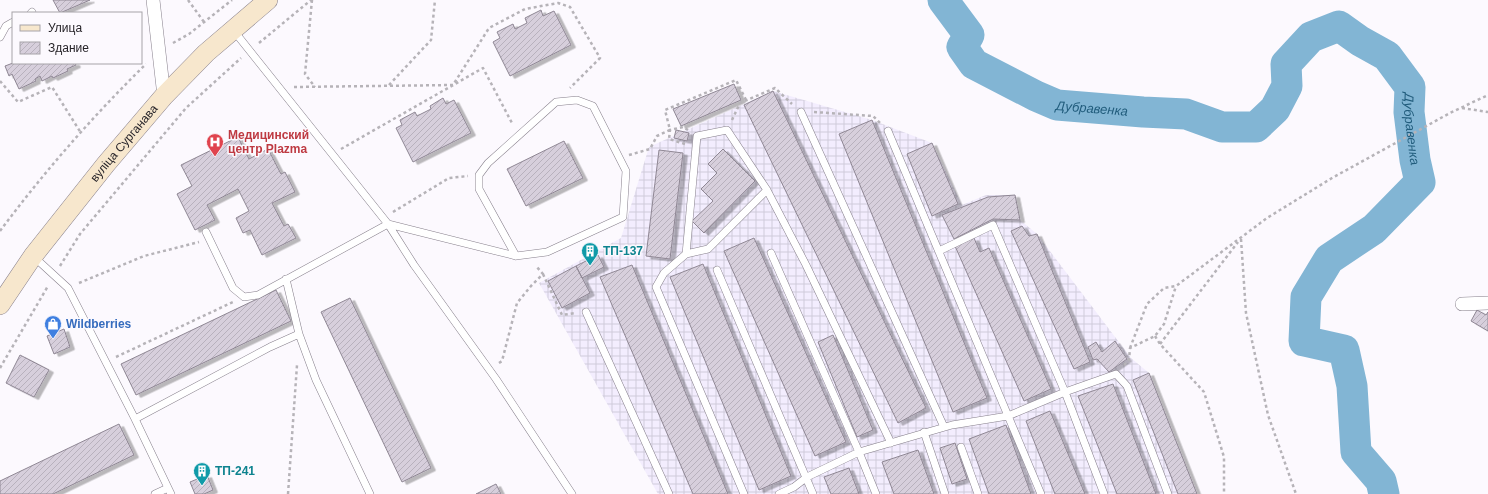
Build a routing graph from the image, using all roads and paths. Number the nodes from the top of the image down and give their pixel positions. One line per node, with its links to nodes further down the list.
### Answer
1 (153, 0): 11 (street)
2 (188, 0): 7 (path)
3 (232, 0): 7 (path)
4 (268, 0): 9 (main road, вуліца Сурганава)
5 (311, 0): 12 (path); 17 (path)
6 (434, 0): 15 (path)
7 (204, 22): 11 (path)
8 (12, 23): 10 (lane)
9 (232, 29): 12 (lane); 19 (main road, вуліца Сурганава)
10 (0, 37)
11 (159, 50): 19 (street); 27 (path)
12 (250, 50): 16 (lane); 48 (path)
13 (0, 81): 27 (path)
14 (453, 85): 15 (path); 21 (path); 28 (path); 31 (path)
15 (389, 86): 17 (path)
16 (279, 87): 17 (path); 31 (lane)
17 (315, 87)
18 (1488, 95): 22 (path)
19 (164, 96): 44 (main road, вуліца Сурганава)
20 (746, 100): 25 (path)
21 (556, 102): 28 (lane); 32 (lane)
22 (1461, 108): 24 (path); 39 (path)
23 (801, 112): 68 (lane)
24 (1488, 112)
25 (670, 130): 29 (path); 30 (path); 32 (path)
26 (888, 131): 40 (lane)
27 (81, 133): 37 (path)
28 (518, 135): 33 (lane)
29 (697, 136): 30 (lane); 34 (lane)
30 (696, 148): 42 (lane)
31 (332, 154): 35 (lane)
32 (619, 158): 43 (lane)
33 (479, 176): 35 (path); 45 (lane)
34 (767, 190): 42 (lane); 70 (lane)
35 (383, 218): 36 (lane)
36 (388, 224): 45 (lane); 49 (lane); 63 (lane)
37 (0, 231)
38 (208, 236): 51 (path); 52 (lane)
39 (1241, 239): 50 (path); 59 (path); 90 (path)
40 (939, 250): 65 (lane); 66 (lane)
41 (771, 253): 72 (lane)
42 (686, 254): 80 (lane)
43 (526, 255): 45 (lane); 47 (path)
44 (33, 256): 48 (lane); 55 (main road, вуліца Сурганава)
45 (516, 256)
46 (717, 270): 73 (lane)
47 (543, 274): 56 (path); 63 (path)
48 (54, 275): 51 (lane); 62 (path)
49 (286, 279): 52 (lane); 57 (lane)
50 (1176, 286): 58 (path); 60 (path)
51 (68, 288): 61 (lane)
52 (244, 297): 61 (path)
53 (1488, 303): 54 (street)
54 (1462, 304)
55 (0, 305)
56 (586, 312): 79 (lane)
57 (299, 334): 67 (lane); 76 (path); 77 (lane)
58 (1155, 336): 59 (path); 60 (path)
59 (1160, 344): 89 (path)
60 (1130, 348): 64 (path)
61 (106, 362): 67 (lane)
62 (0, 368)
63 (489, 370): 78 (lane)
64 (1116, 374): 65 (lane); 88 (lane)
65 (1065, 392): 66 (lane); 87 (lane)
66 (1008, 416): 68 (lane); 86 (lane)
67 (135, 419): 74 (lane)
68 (944, 427): 69 (lane)
69 (924, 432): 70 (lane); 84 (lane)
70 (891, 443): 72 (lane)
71 (961, 447): 85 (lane)
72 (859, 452): 73 (lane); 83 (lane)
73 (807, 477): 81 (lane); 82 (lane)
74 (170, 491): 75 (lane)
75 (155, 494)
76 (288, 494)
77 (370, 494)
78 (572, 494)
79 (669, 494)
80 (744, 494)
81 (779, 494)
82 (814, 494)
83 (876, 494)
84 (946, 494)
85 (978, 494)
86 (1041, 494)
87 (1104, 494)
88 (1168, 494)
89 (1224, 494)
90 (1296, 494)

